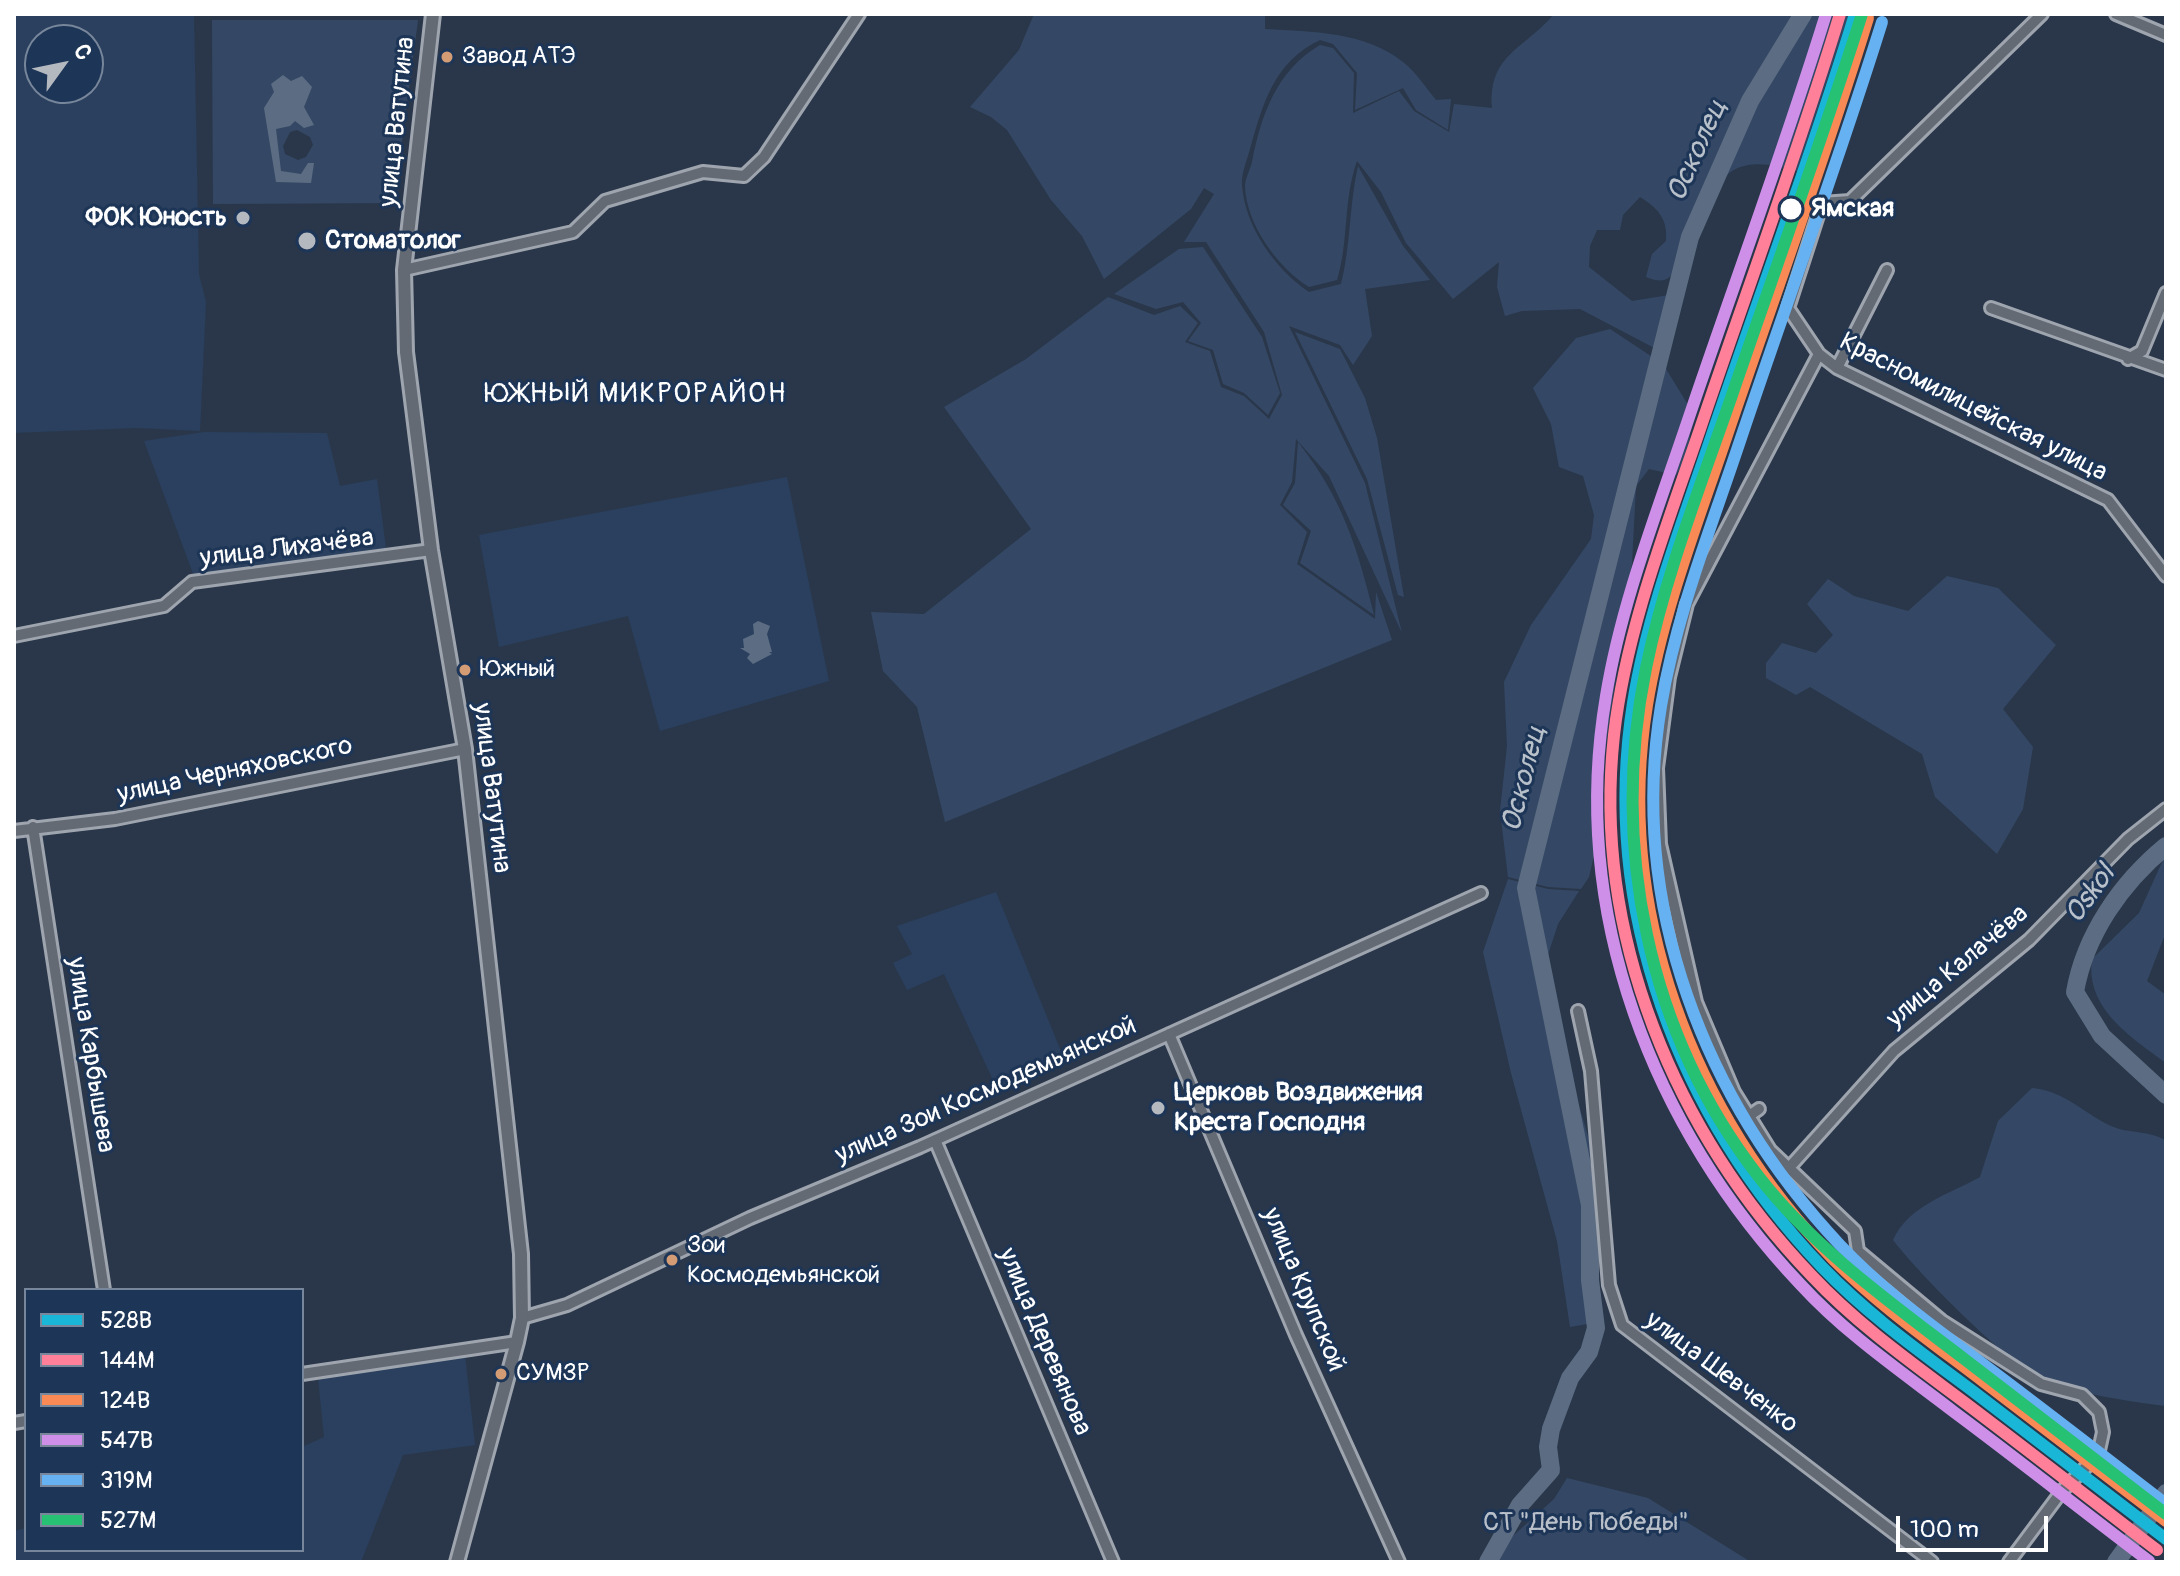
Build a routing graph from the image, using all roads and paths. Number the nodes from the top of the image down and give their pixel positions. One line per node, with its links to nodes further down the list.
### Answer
1 (433, 14): 6 (main road, улица Ватутина)
2 (859, 14): 6 (street)
3 (2042, 14): 10 (street, Красномилицейская улица)
4 (2116, 14): 5 (street)
5 (2166, 35)
6 (404, 270): 14 (main road, улица Ватутина)
7 (1887, 270): 12 (street)
8 (2166, 293): 11 (street)
9 (1991, 308): 11 (street)
10 (1819, 354): 12 (street, Красномилицейская улица); 25 (street)
11 (2128, 359): 13 (street)
12 (1837, 368): 15 (street, Красномилицейская улица)
13 (2166, 370)
14 (431, 550): 16 (street, улица Лихачёва); 17 (main road, улица Ватутина)
15 (2166, 576)
16 (14, 636)
17 (465, 749): 19 (street, улица Черняховского); 29 (main road, улица Ватутина)
18 (2166, 809): 27 (street, улица Калачёва)
19 (33, 827): 20 (street, улица Черняховского); 28 (street, улица Карбышева)
20 (14, 831)
21 (1481, 893): 23 (street, улица Зои Космодемьянской)
22 (1578, 1011): 35 (street, улица Шевченко)
23 (1169, 1034): 26 (street, улица Зои Космодемьянской); 34 (street, улица Крупской)
24 (1759, 1109): 25 (street)
25 (1749, 1116): 27 (street)
26 (935, 1140): 29 (street, улица Зои Космодемьянской); 33 (street, улица Деревянова)
27 (1788, 1169): 36 (street)
28 (104, 1288)
29 (522, 1318): 30 (main road, улица Ватутина)
30 (517, 1342): 31 (street); 32 (main road, улица Ватутина)
31 (304, 1374)
32 (457, 1562)
33 (1113, 1562)
34 (1399, 1562)
35 (1932, 1562)
36 (2009, 1562)

